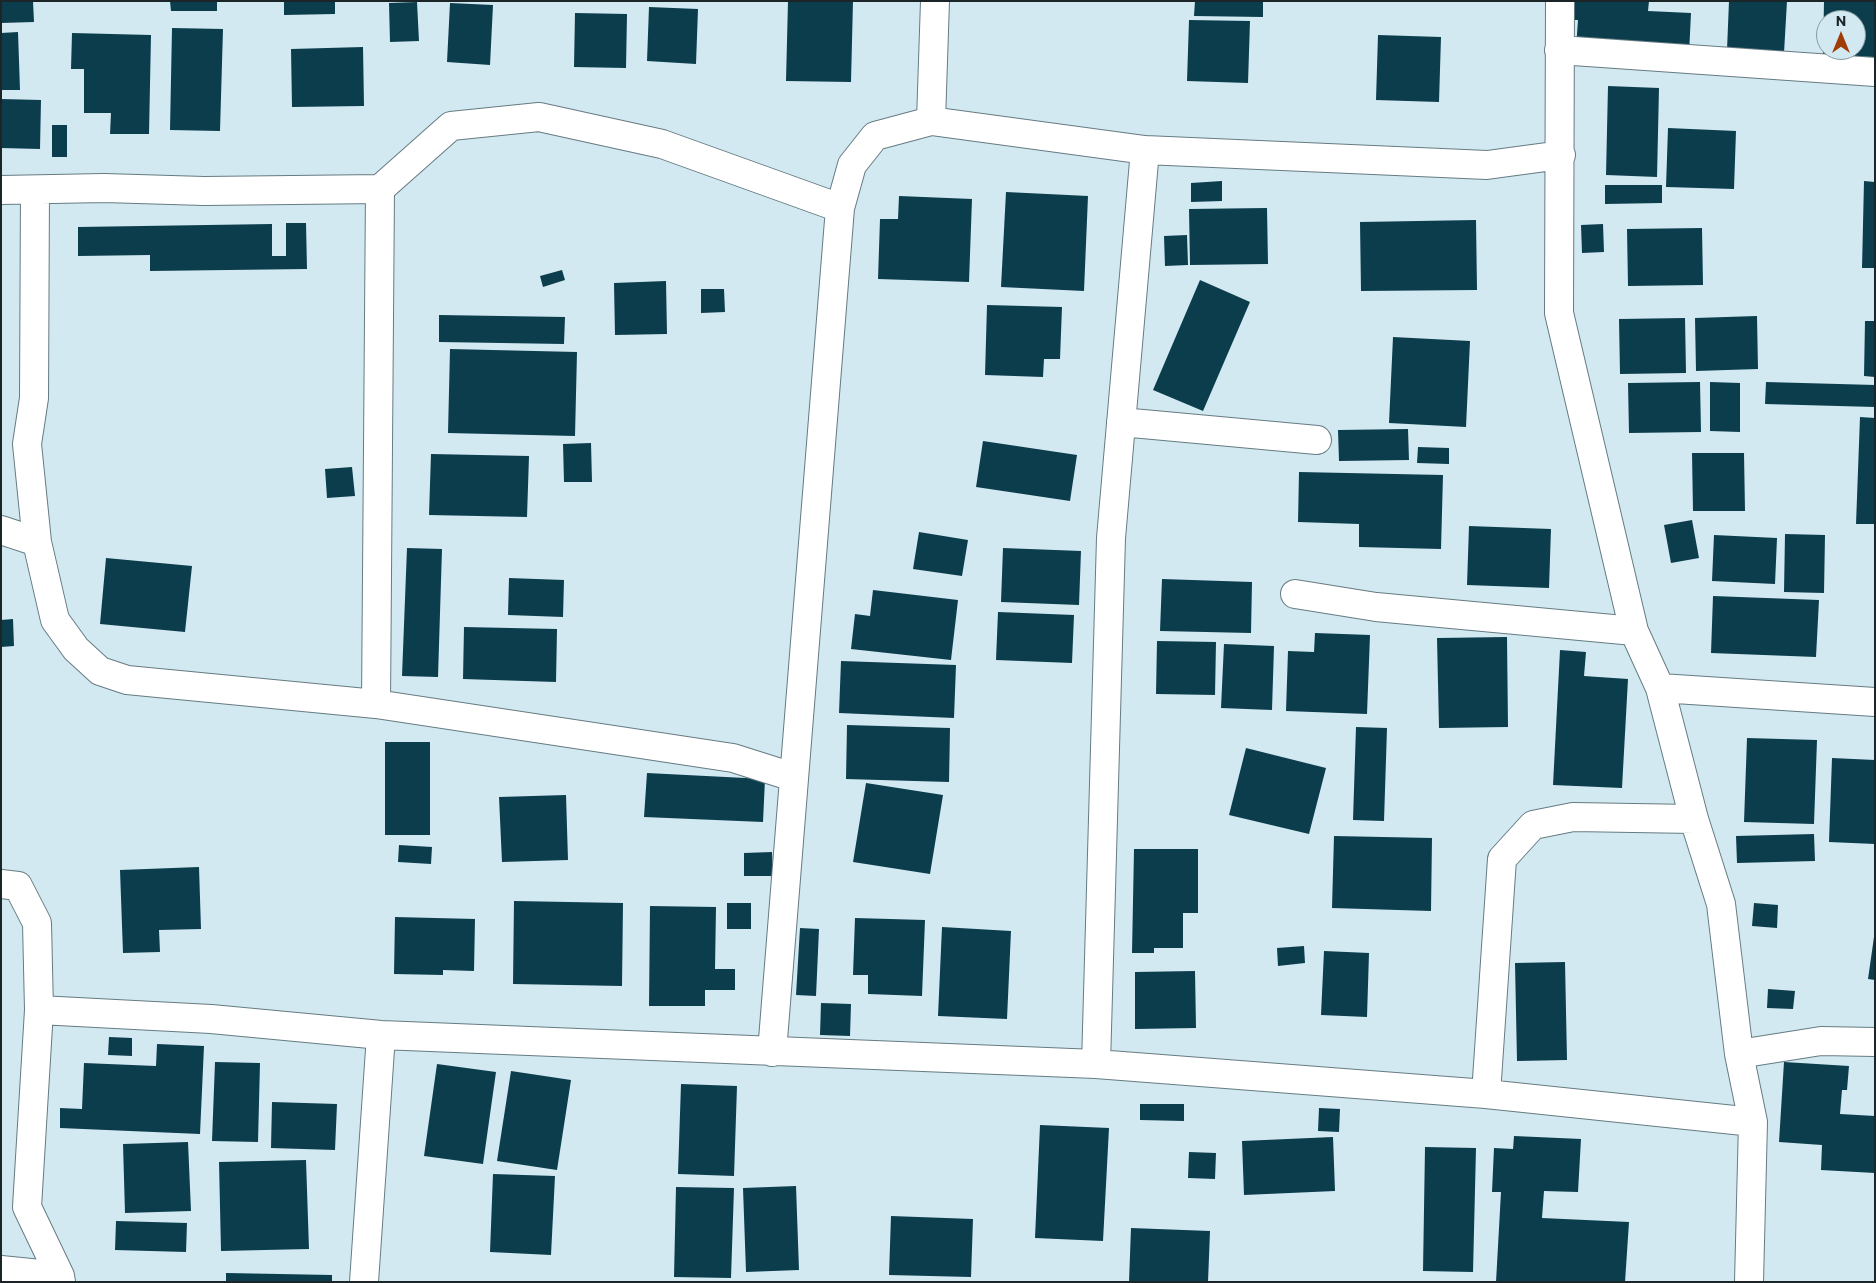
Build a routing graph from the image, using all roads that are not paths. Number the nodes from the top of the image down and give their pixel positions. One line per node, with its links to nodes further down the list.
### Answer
1 (935, 1): 5 (street)
2 (1560, 1): 3 (street)
3 (1559, 50): 4 (street); 7 (street)
4 (1875, 72)
5 (932, 122): 6 (street); 11 (street)
6 (1146, 150): 7 (street); 12 (street)
7 (1561, 155): 17 (street)
8 (380, 189): 10 (street); 11 (street); 20 (street)
9 (1, 190): 10 (street)
10 (35, 190): 15 (street)
11 (840, 208): 21 (street)
12 (1122, 422): 13 (street); 29 (street)
13 (1317, 440)
14 (1, 530): 15 (street)
15 (37, 542): 20 (street)
16 (1295, 594): 17 (street)
17 (1634, 631): 18 (street)
18 (1660, 688): 19 (street); 22 (street)
19 (1875, 702)
20 (376, 704): 21 (street)
21 (793, 776): 27 (street)
22 (1694, 819): 28 (street); 30 (street)
23 (1, 884): 24 (street)
24 (39, 1010): 25 (street); 33 (street)
25 (381, 1035): 27 (street); 34 (street)
26 (1875, 1042): 28 (street)
27 (772, 1052): 29 (street)
28 (1739, 1054): 31 (street)
29 (1096, 1064): 30 (street)
30 (1486, 1094): 31 (street)
31 (1753, 1122): 35 (street)
32 (1, 1270): 33 (street)
33 (60, 1279)
34 (364, 1282)
35 (1750, 1282)

